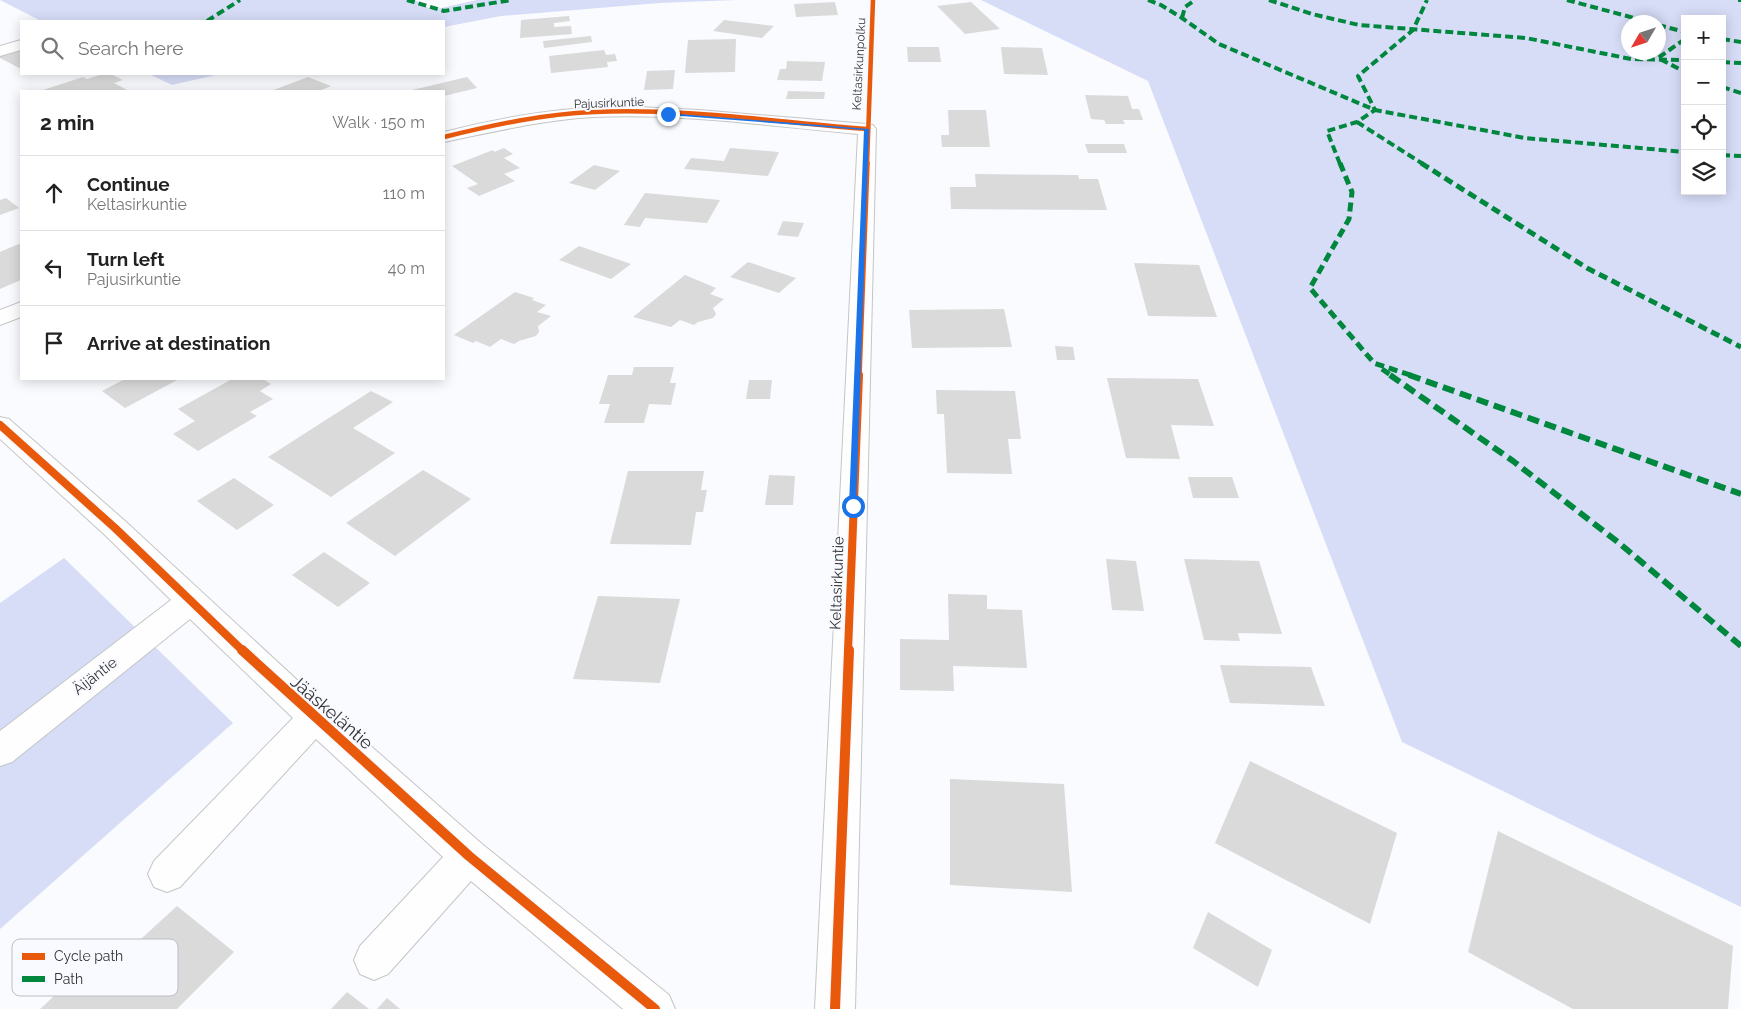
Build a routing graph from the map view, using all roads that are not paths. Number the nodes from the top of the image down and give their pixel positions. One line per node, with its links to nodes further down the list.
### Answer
1 (20, 45): 2 (street)
2 (0, 51)
3 (867, 129): 4 (street, Pajusirkuntie); 15 (street, Keltasirkuntie)
4 (445, 137)
5 (20, 309): 6 (street)
6 (0, 318)
7 (0, 425): 8 (street, Jääskeläntie)
8 (190, 601): 9 (street, Jääskeläntie); 10 (street, Äijäntie)
9 (316, 716): 11 (street, Jääskeläntie); 12 (street)
10 (0, 751)
11 (470, 856): 13 (street); 14 (street, Jääskeläntie)
12 (168, 874)
13 (374, 960)
14 (655, 1009)
15 (835, 1009)

